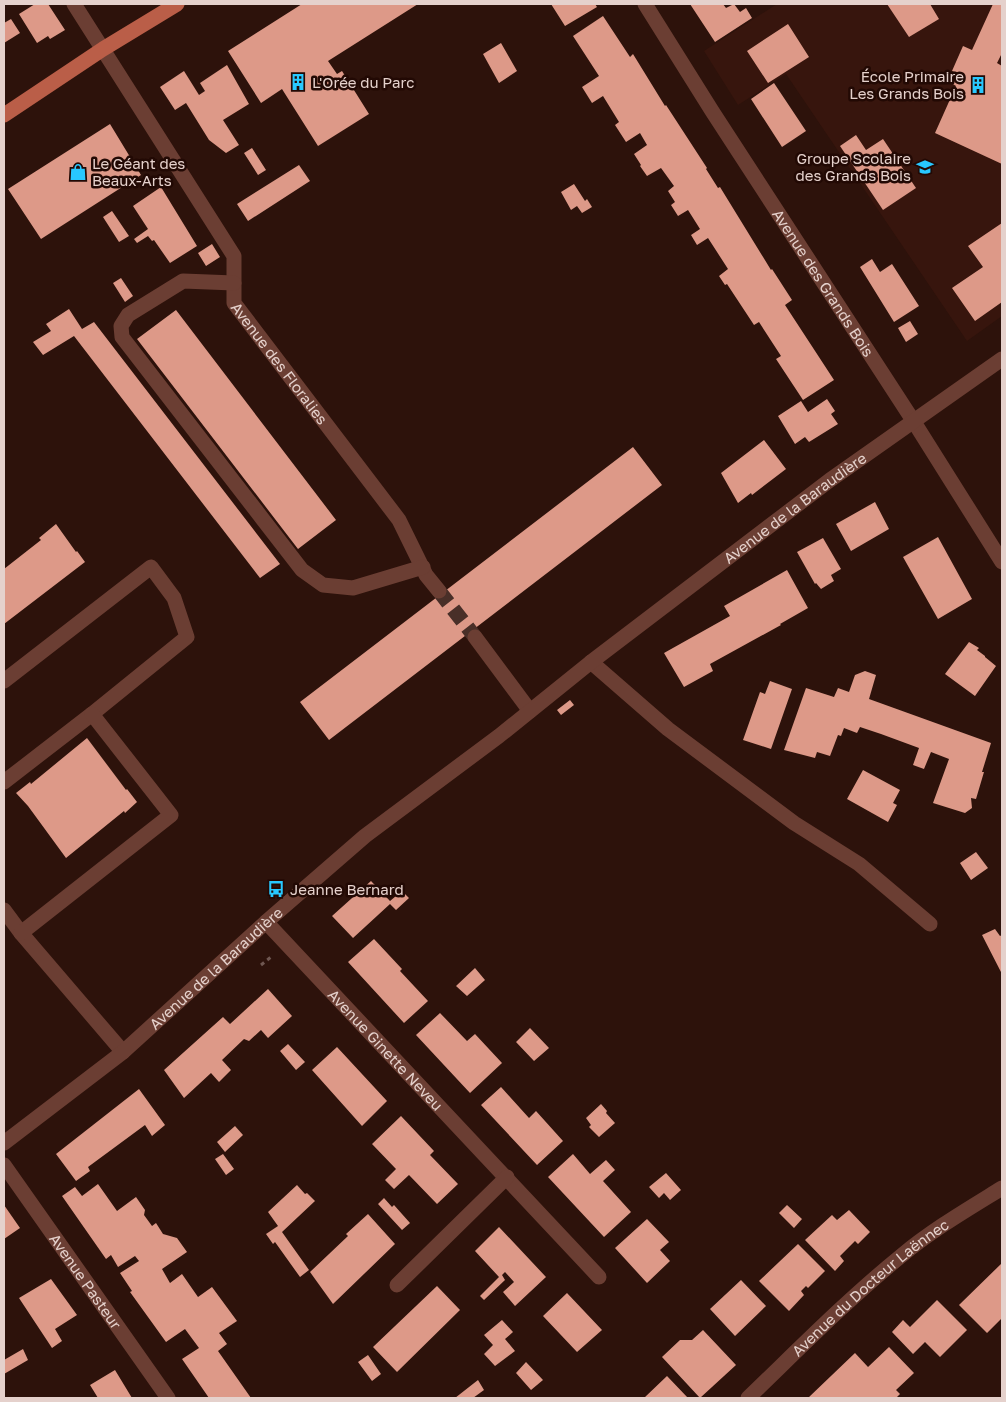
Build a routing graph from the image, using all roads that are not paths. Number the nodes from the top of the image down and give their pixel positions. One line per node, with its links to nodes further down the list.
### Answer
1 (74, 4): 4 (street, Avenue des Floralies)
2 (177, 4): 4 (main road)
3 (645, 4): 8 (street, Avenue des Grands Bois)
4 (103, 49): 5 (main road); 6 (street, Avenue des Floralies)
5 (4, 115)
6 (234, 283): 10 (street, Avenue des Floralies); 10 (street)
7 (1002, 359): 8 (street, Avenue de la Baraudière)
8 (914, 422): 9 (street, Avenue des Grands Bois); 13 (street, Avenue de la Baraudière)
9 (1002, 562)
10 (423, 567): 11 (street, Avenue des Floralies)
11 (439, 591)
12 (475, 637): 15 (street)
13 (591, 662): 15 (street, Avenue de la Baraudière); 20 (street)
14 (4, 681): 16 (street)
15 (530, 712): 19 (street, Avenue de la Baraudière)
16 (92, 714): 17 (street); 21 (street)
17 (4, 782)
18 (4, 910): 21 (street)
19 (266, 922): 22 (street, Avenue de la Baraudière); 25 (street, Avenue Ginette Neveu)
20 (930, 924)
21 (21, 933): 22 (street)
22 (123, 1052): 23 (street, Avenue de la Baraudière)
23 (4, 1143)
24 (4, 1165): 29 (street, Avenue Pasteur)
25 (507, 1177): 27 (street, Avenue Ginette Neveu); 28 (street)
26 (1002, 1188): 30 (street, Avenue du Docteur Laënnec)
27 (599, 1277)
28 (397, 1285)
29 (168, 1398)
30 (748, 1398)

